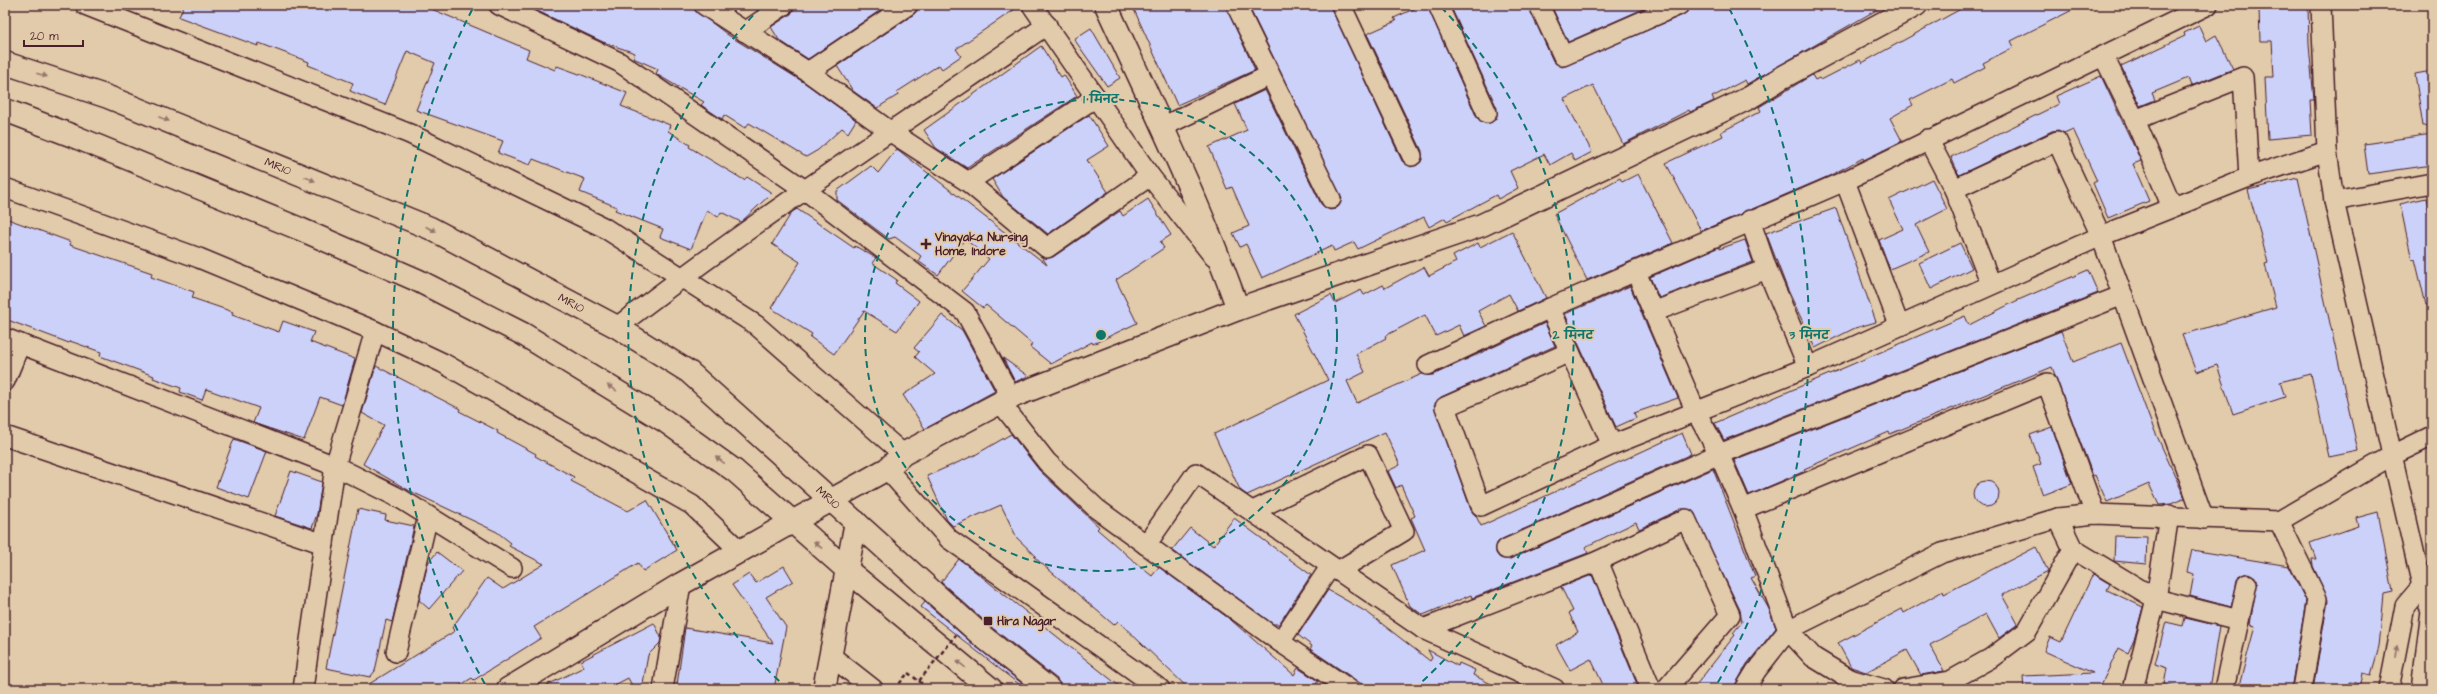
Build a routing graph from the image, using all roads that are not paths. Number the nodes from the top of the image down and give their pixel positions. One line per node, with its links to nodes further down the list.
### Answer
1 (85, 5): 47 (street)
2 (499, 5): 38 (street)
3 (704, 5): 17 (street)
4 (784, 5): 17 (street)
5 (908, 5): 20 (street)
6 (1032, 5): 16 (street)
7 (1106, 5): 26 (main road)
8 (1236, 5): 21 (street)
9 (1341, 5): 30 (street)
10 (1438, 5): 24 (street)
11 (1538, 5): 12 (street)
12 (1679, 5)
13 (1916, 5): 51 (main road)
14 (2208, 5): 18 (street)
15 (2321, 5): 29 (street)
16 (1047, 25): 22 (street); 27 (street)
17 (745, 32): 20 (street)
18 (2104, 57): 25 (street); 28 (street)
19 (5, 63): 54 (main road, MR10, one-way to 54)
20 (808, 72): 27 (street)
21 (1270, 75): 26 (street); 39 (street)
22 (1096, 97): 31 (street); 34 (street)
23 (5, 110): 80 (main road, one-way to 23)
24 (1487, 112)
25 (2134, 120): 32 (street); 41 (street)
26 (1162, 127): 44 (main road)
27 (891, 132): 34 (street); 38 (street)
28 (1928, 139): 33 (street); 37 (street)
29 (2327, 151): 32 (street); 40 (street)
30 (1412, 156)
31 (1150, 176): 34 (street); 44 (street)
32 (2249, 177): 41 (street)
33 (1844, 181): 42 (street); 53 (street)
34 (968, 182)
35 (2432, 183): 40 (street)
36 (5, 188): 55 (street)
37 (1954, 189): 43 (street); 48 (street)
38 (805, 190): 47 (street); 61 (street)
39 (1331, 199)
40 (2334, 201): 68 (street)
41 (2172, 207): 43 (street)
42 (1750, 220): 45 (street); 46 (street)
43 (2102, 236): 48 (street); 49 (street)
44 (1224, 269): 51 (main road)
45 (1766, 269): 52 (street); 59 (street)
46 (1636, 272): 50 (street); 52 (street)
47 (681, 277): 54 (street); 66 (street)
48 (1991, 284): 53 (street)
49 (2123, 295): 67 (street); 78 (street)
50 (1550, 308): 57 (street); 58 (street)
51 (1238, 309): 61 (main road)
52 (1653, 312): 62 (street)
53 (1899, 325): 59 (street)
54 (617, 327): 71 (main road, MR10)
55 (375, 331): 69 (street); 86 (street)
56 (12, 341): 60 (street); 69 (street)
57 (1570, 352): 65 (street); 65 (street)
58 (1428, 366)
59 (1808, 367): 62 (street)
60 (5, 382)
61 (1005, 400): 66 (main road); 83 (street)
62 (1695, 410): 65 (street); 67 (street)
63 (5, 436): 82 (street)
64 (2432, 436): 68 (street)
65 (1612, 444)
66 (903, 454): 70 (main road)
67 (1718, 454): 72 (street); 84 (street)
68 (2391, 456): 79 (street); 93 (street)
69 (335, 466): 76 (street); 82 (street)
70 (887, 470): 71 (main road); 108 (street)
71 (831, 501): 80 (main road); 81 (main road, MR10)
72 (1743, 509): 74 (street); 97 (street)
73 (1253, 511): 83 (street); 90 (street); 90 (street)
74 (2095, 514): 75 (street); 77 (street)
75 (2169, 515): 78 (street); 94 (street)
76 (428, 516): 88 (street); 99 (street)
77 (2058, 518): 85 (street); 97 (street)
78 (2204, 519): 79 (street)
79 (2279, 521): 118 (street)
80 (792, 522): 86 (main road); 89 (main road, one-way to 80)
81 (856, 522): 89 (main road); 107 (main road, MR10)
82 (324, 544): 101 (street)
83 (1146, 545): 98 (street)
84 (1506, 549)
85 (2073, 550): 94 (street); 115 (street)
86 (740, 551): 91 (main road)
87 (1598, 561): 96 (street); 111 (street); 112 (street)
88 (512, 568)
89 (846, 569): 100 (main road); 106 (main road, one-way to 89)
90 (1334, 569): 96 (street); 98 (street)
91 (681, 584): 102 (main road); 103 (street)
92 (2247, 584): 95 (street)
93 (2427, 589): 119 (street, one-way to 93); 120 (street)
94 (2156, 599): 95 (street); 116 (street)
95 (2240, 620): 117 (street)
96 (1423, 629): 110 (street)
97 (1788, 630): 113 (street); 114 (street)
98 (1280, 642): 109 (street)
99 (396, 652)
100 (830, 656): 104 (main road); 105 (street)
101 (303, 689)
102 (508, 689)
103 (662, 689)
104 (824, 689)
105 (873, 689)
106 (991, 689)
107 (1049, 689)
108 (1160, 689)
109 (1349, 689)
110 (1555, 689)
111 (1651, 689)
112 (1666, 689)
113 (1745, 689)
114 (1884, 689)
115 (1903, 689)
116 (2133, 689)
117 (2224, 689)
118 (2302, 689)
119 (2389, 689)
120 (2421, 689)

